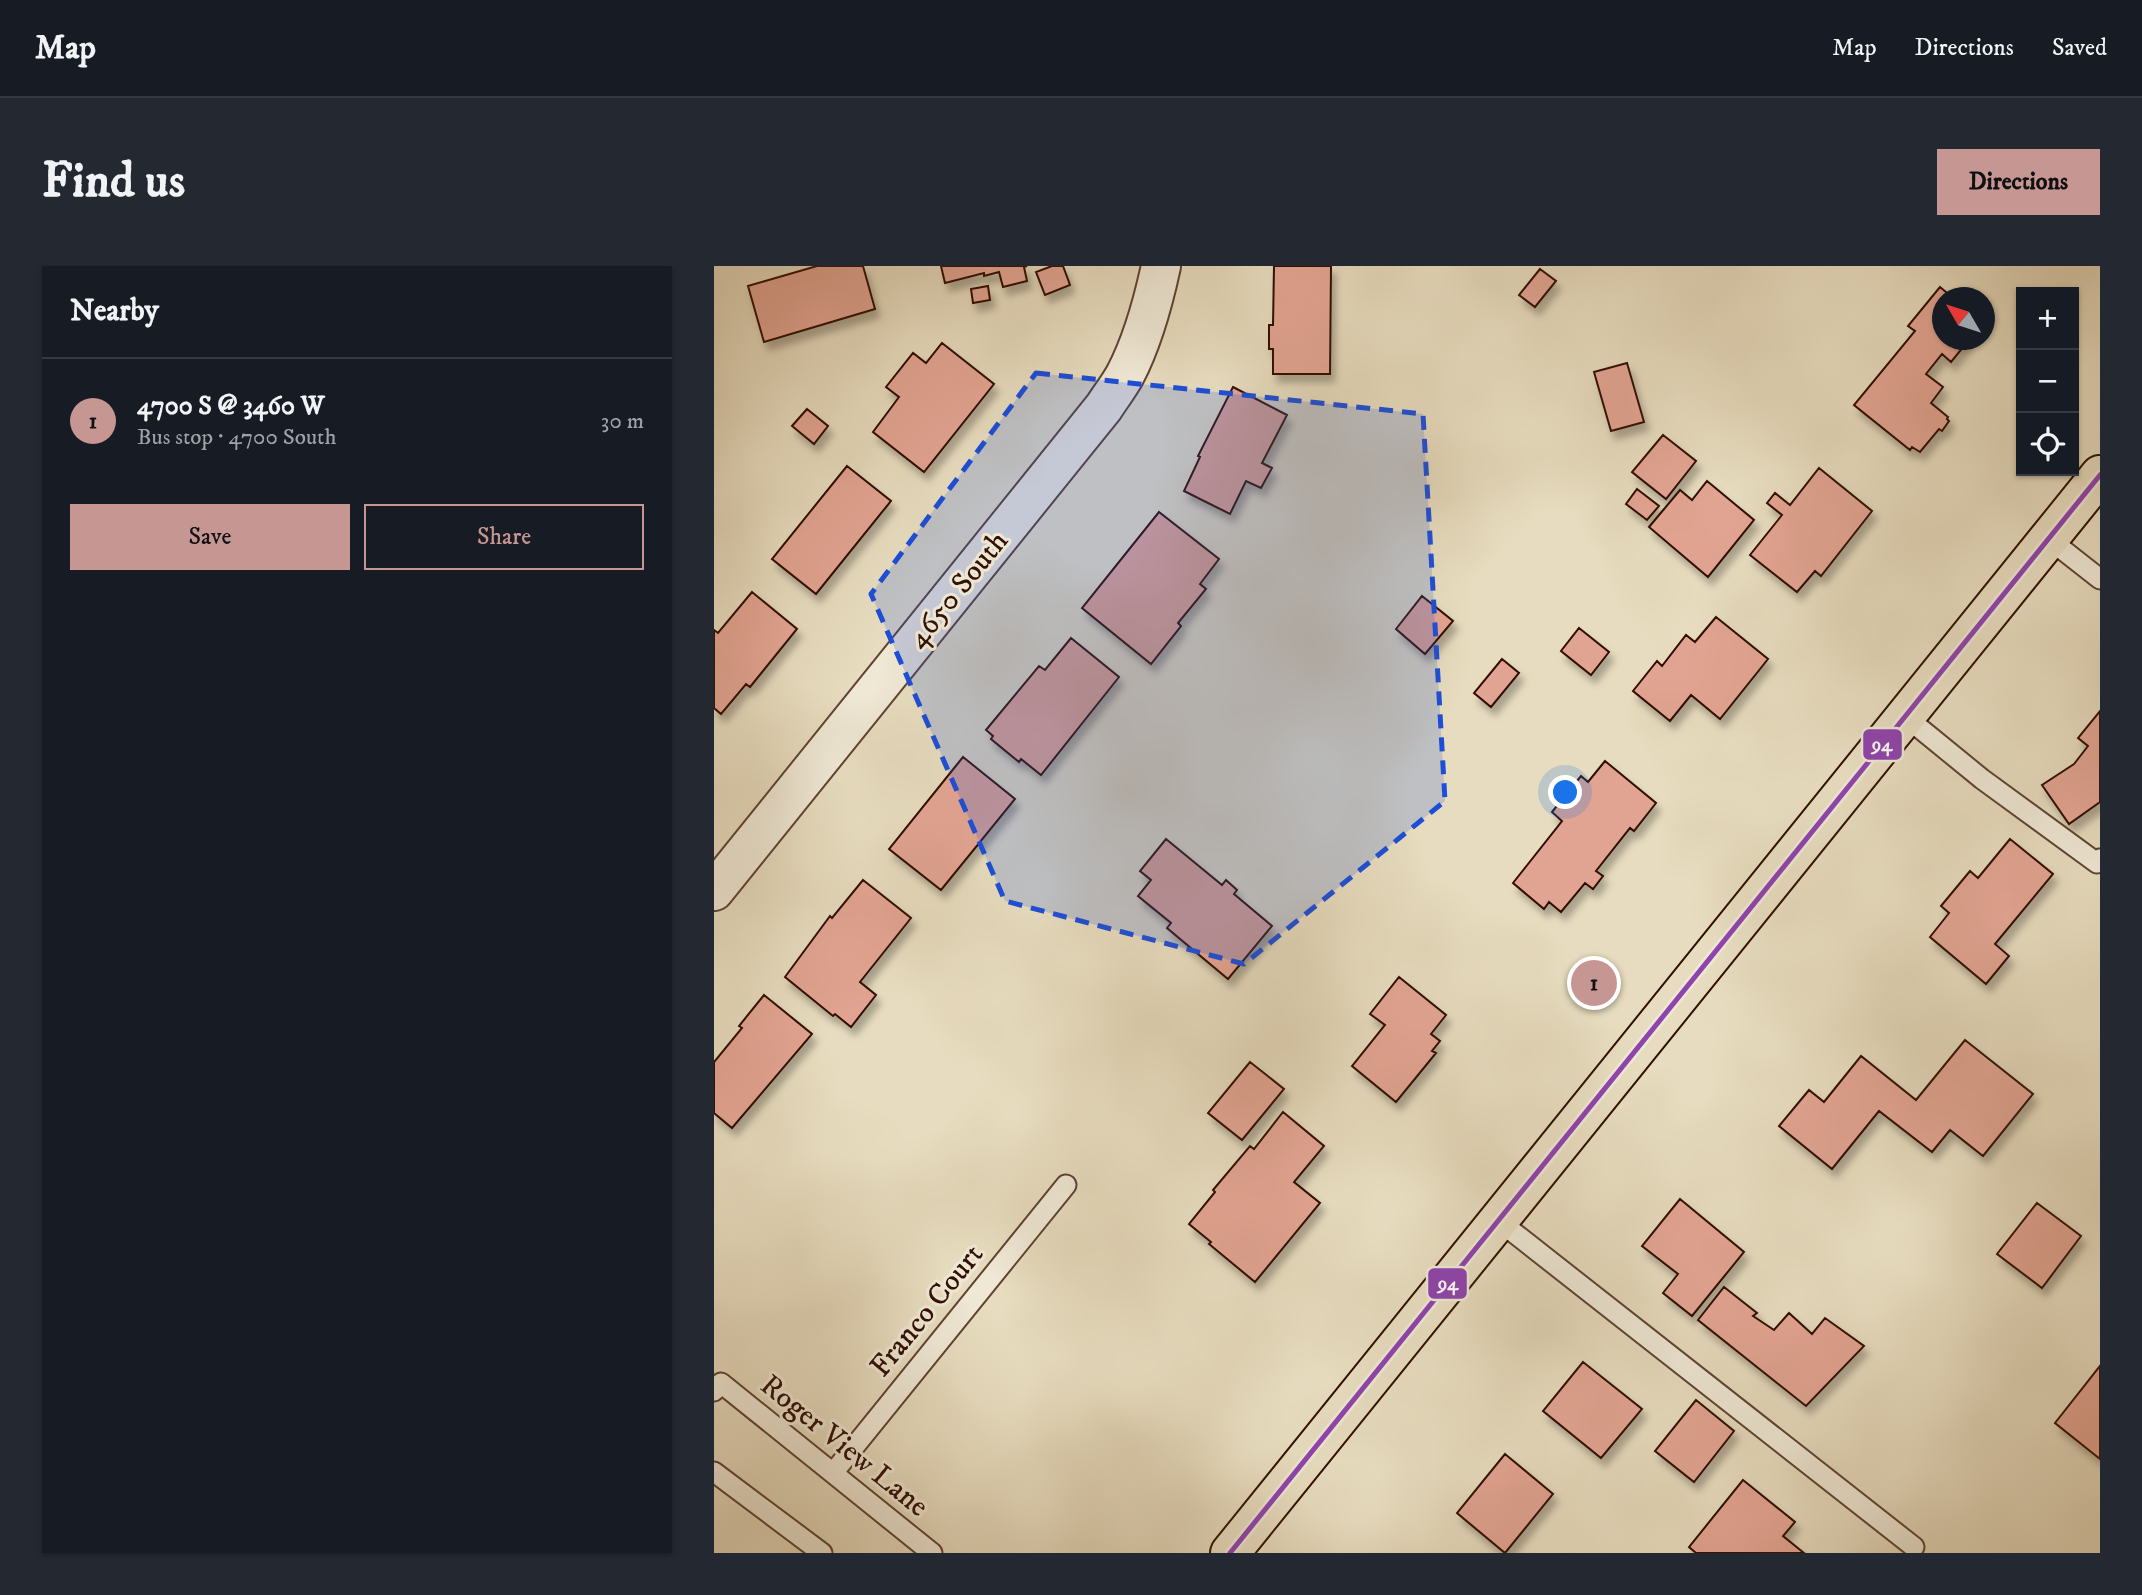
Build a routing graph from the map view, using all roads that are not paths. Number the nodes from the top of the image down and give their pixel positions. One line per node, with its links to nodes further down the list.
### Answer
1 (1161, 266): 7 (street, 4650 South)
2 (2100, 475): 3 (main road)
3 (2049, 539): 4 (lane); 5 (main road)
4 (2100, 579)
5 (1906, 717): 6 (lane); 9 (main road)
6 (2100, 859)
7 (714, 891)
8 (1066, 1185): 12 (lane, Franco Court)
9 (1499, 1221): 13 (lane); 16 (main road)
10 (717, 1387): 12 (lane, Roger View Lane)
11 (714, 1472): 14 (lane)
12 (833, 1473): 15 (lane, Roger View Lane)
13 (1914, 1547)
14 (822, 1553)
15 (932, 1553)
16 (1230, 1553)

